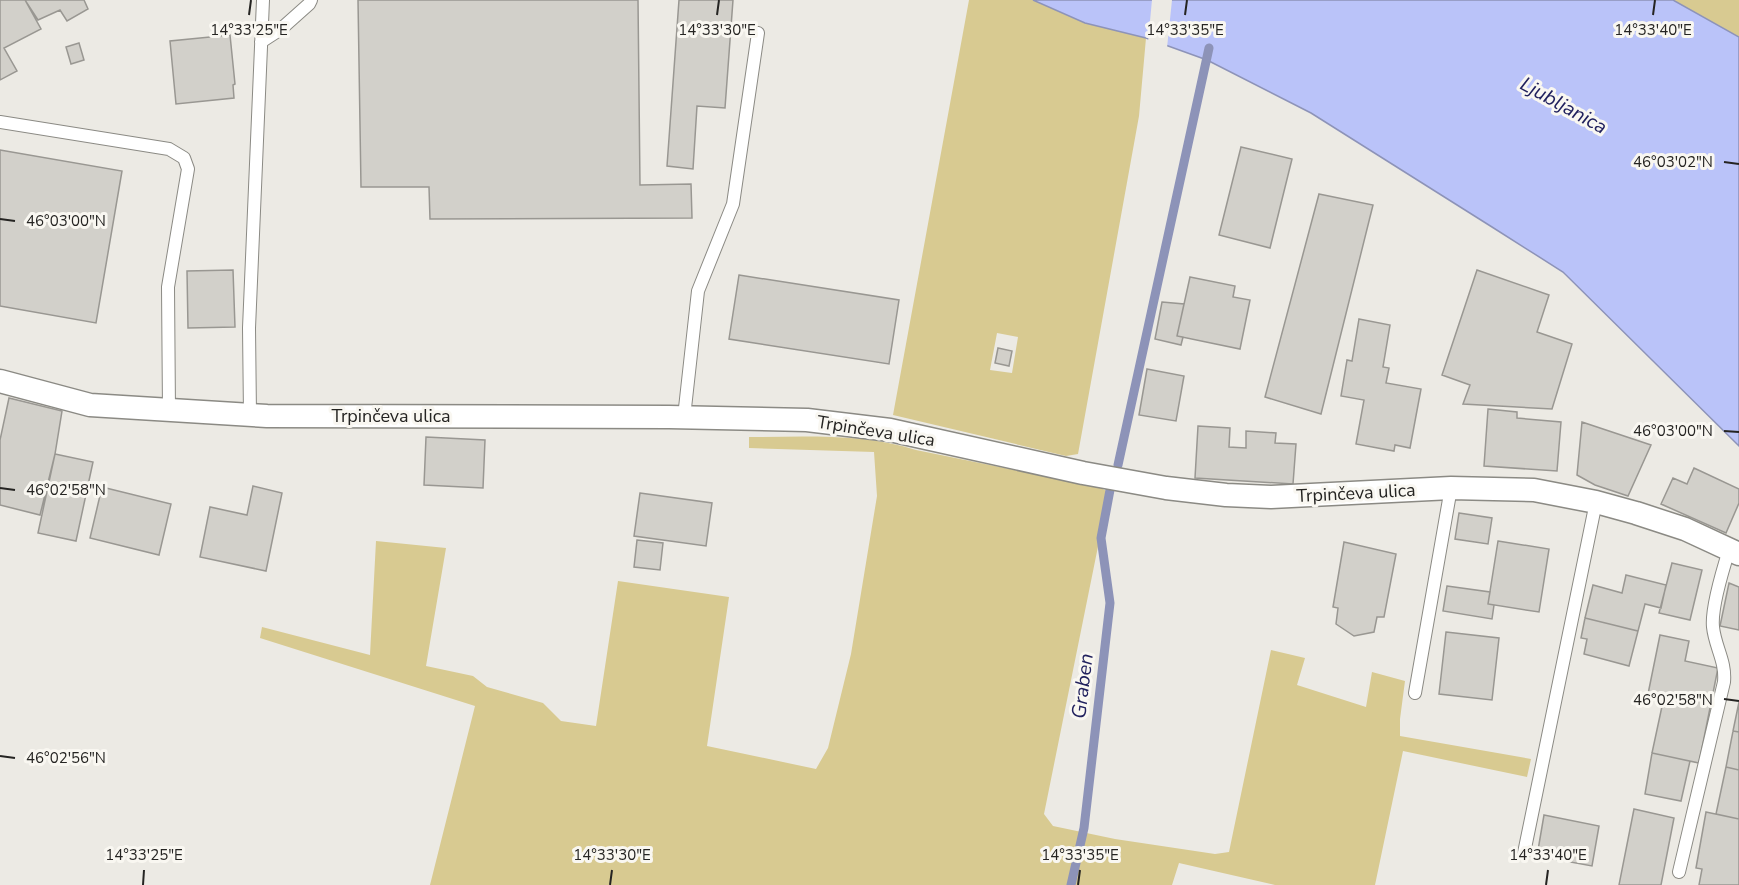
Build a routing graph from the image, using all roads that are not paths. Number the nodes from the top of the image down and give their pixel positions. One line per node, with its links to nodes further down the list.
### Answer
1 (263, 0): 4 (lane)
2 (311, 0): 4 (lane)
3 (758, 33): 9 (lane)
4 (261, 42): 8 (lane)
5 (0, 122): 7 (lane)
6 (0, 381): 7 (street, Trpinčeva ulica)
7 (169, 411): 8 (street, Trpinčeva ulica)
8 (250, 415): 9 (street, Trpinčeva ulica)
9 (684, 417): 10 (street, Trpinčeva ulica)
10 (1451, 488): 11 (street, Trpinčeva ulica); 13 (lane)
11 (1596, 502): 12 (street, Trpinčeva ulica); 14 (lane)
12 (1734, 552): 15 (lane)
13 (1414, 693)
14 (1524, 853)
15 (1679, 872)

